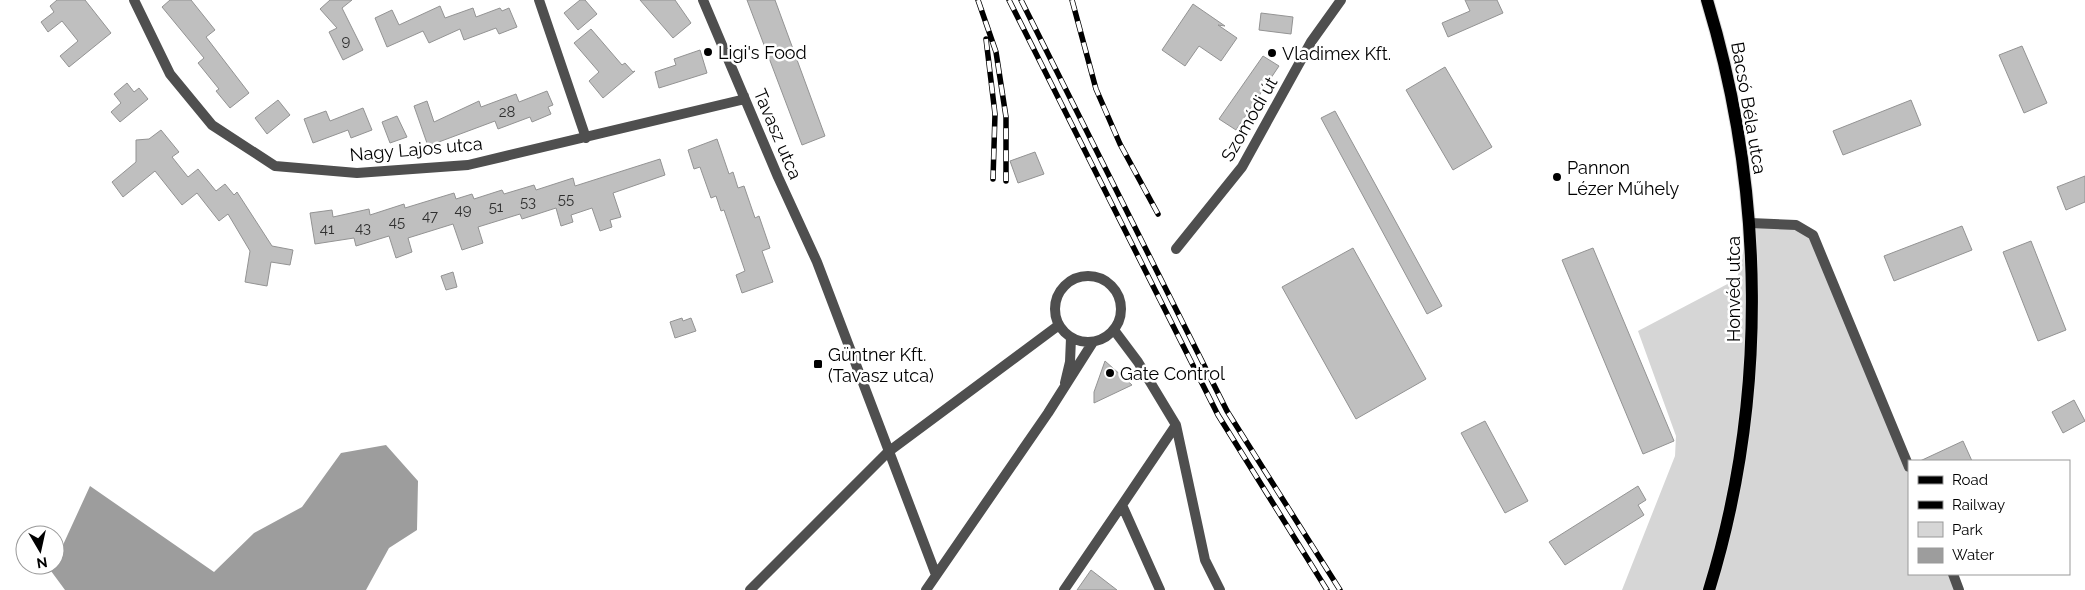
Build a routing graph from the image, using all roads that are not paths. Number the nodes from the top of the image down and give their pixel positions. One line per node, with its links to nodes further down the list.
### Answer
1 (134, 0): 7 (street, Nagy Lajos utca)
2 (539, 0): 7 (street)
3 (704, 0): 6 (street, Tavasz utca)
4 (1341, 0): 9 (street, Szomódi út)
5 (1707, 0): 8 (main road, Bacsó Béla utca)
6 (744, 96): 7 (street, Nagy Lajos utca); 16 (street, Tavasz utca)
7 (586, 138)
8 (1750, 223): 17 (street); 26 (main road, Honvéd utca)
9 (1176, 249)
10 (1059, 326): 11 (street); 12 (street); 16 (street)
11 (1114, 330): 13 (street); 15 (street)
12 (1070, 338): 13 (street); 14 (street)
13 (1093, 342): 14 (street)
14 (1064, 389): 19 (street)
15 (1176, 425): 18 (street); 25 (street)
16 (888, 452): 19 (street, Tavasz utca); 21 (street)
17 (1908, 466)
18 (1122, 505): 23 (street); 24 (street)
19 (936, 575): 22 (street)
20 (1953, 575): 27 (street)
21 (750, 590)
22 (926, 590)
23 (1064, 590)
24 (1160, 590)
25 (1220, 590)
26 (1709, 590)
27 (1959, 590)

